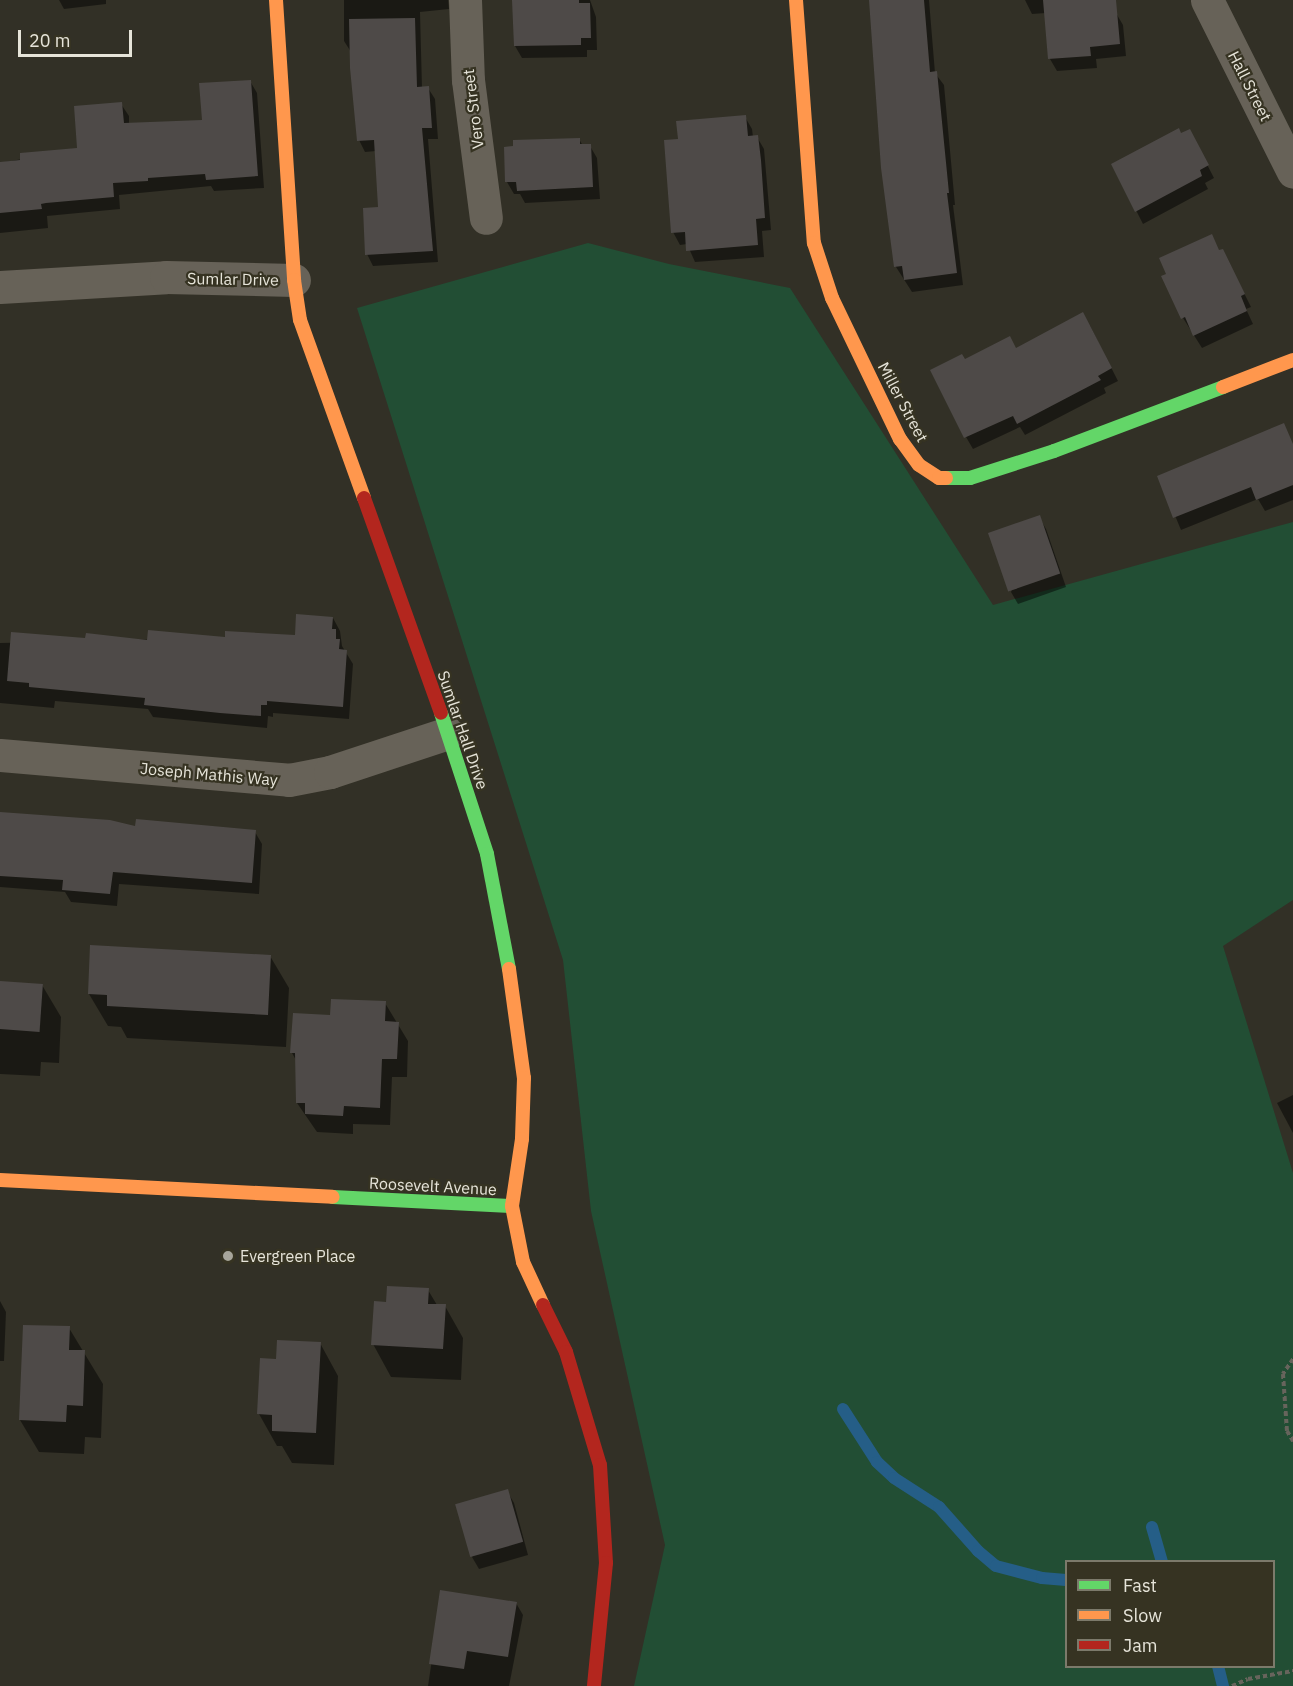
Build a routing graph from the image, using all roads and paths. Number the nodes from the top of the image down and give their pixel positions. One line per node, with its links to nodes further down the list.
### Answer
1 (276, 0): 7 (street, Sumlar Drive)
2 (465, 0): 6 (street, Vero Street)
3 (796, 0): 9 (street, Miller Street)
4 (1207, 0): 5 (street, Hall Street)
5 (1293, 172)
6 (486, 218)
7 (294, 280): 8 (street, Sumlar Drive); 10 (street, Sumlar Hall Drive)
8 (0, 287)
9 (1293, 360)
10 (448, 733): 11 (street, Joseph Mathis Way); 13 (street, Sumlar Hall Drive)
11 (0, 755)
12 (0, 1180): 13 (street, Roosevelt Avenue)
13 (512, 1206): 17 (street, Roosevelt Avenue)
14 (1293, 1359): 15 (path)
15 (1293, 1441)
16 (1293, 1671): 18 (path)
17 (594, 1686)
18 (1232, 1686)

